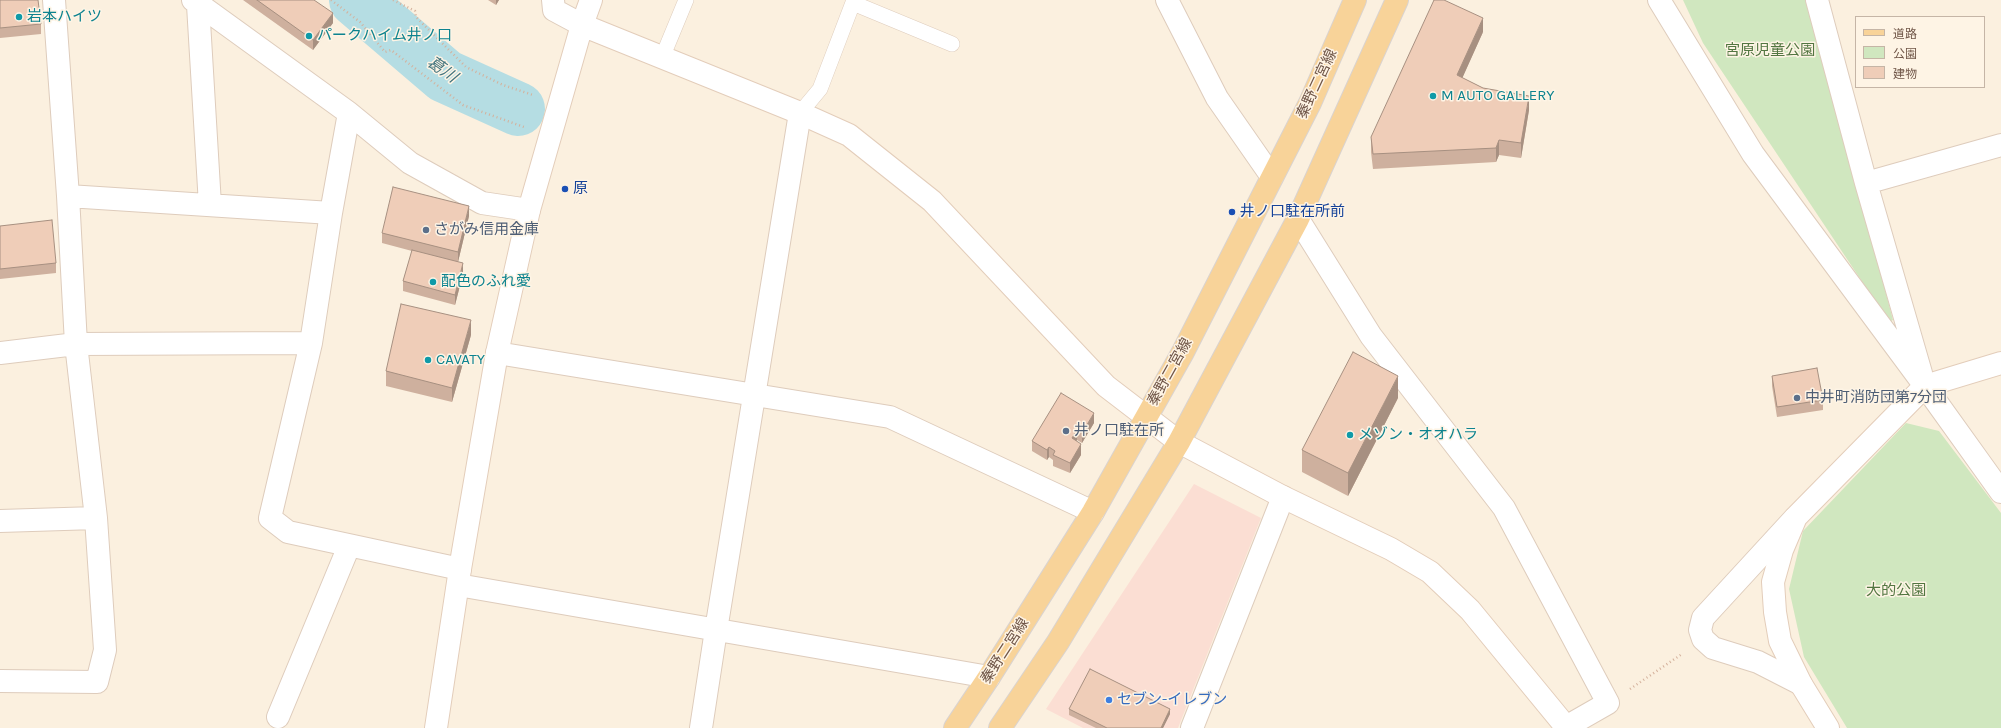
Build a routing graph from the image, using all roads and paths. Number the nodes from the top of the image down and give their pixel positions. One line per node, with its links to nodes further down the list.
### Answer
1 (54, 0): 24 (street)
2 (331, 0): 20 (path)
3 (393, 0): 17 (path)
4 (553, 0): 14 (street)
5 (591, 0): 14 (street)
6 (686, 0): 16 (lane)
7 (1167, 0): 22 (street)
8 (1355, 0): 22 (main road, 秦野二宮線)
9 (1397, 0): 28 (main road)
10 (1659, 0): 34 (street)
11 (1817, 0): 23 (street)
12 (195, 2): 18 (street); 25 (street)
13 (854, 2): 15 (lane); 19 (lane)
14 (582, 26): 16 (street); 26 (street)
15 (952, 44)
16 (662, 58): 19 (street)
17 (538, 97)
18 (349, 113): 26 (street); 27 (street)
19 (800, 113): 35 (street); 36 (street)
20 (527, 128)
21 (2001, 145): 23 (street)
22 (1272, 177): 36 (main road, 秦野二宮線)
23 (1866, 183): 34 (street)
24 (68, 196): 25 (street); 30 (street)
25 (210, 205): 27 (street)
26 (529, 210): 32 (street)
27 (331, 213): 29 (street)
28 (1298, 219): 37 (main road); 58 (street)
29 (311, 343): 30 (street); 44 (street)
30 (76, 344): 31 (street); 42 (street)
31 (0, 352)
32 (497, 353): 35 (street); 45 (street)
33 (2001, 363): 34 (street)
34 (1925, 386): 38 (street); 41 (street)
35 (754, 396): 40 (street); 46 (street)
36 (1145, 417): 37 (street); 40 (main road, 秦野二宮線)
37 (1179, 442): 39 (street); 56 (main road)
38 (2001, 492)
39 (1283, 497): 57 (street); 58 (street)
40 (1093, 512): 48 (main road, 秦野二宮線)
41 (1796, 517): 50 (street); 50 (street)
42 (96, 518): 43 (street); 49 (street)
43 (0, 521)
44 (349, 546): 45 (street); 52 (street)
45 (459, 577): 46 (street); 53 (street)
46 (716, 630): 48 (street); 54 (street)
47 (1670, 663): 51 (path)
48 (989, 677): 55 (main road, 秦野二宮線)
49 (0, 681)
50 (1801, 684): 59 (street)
51 (1627, 691)
52 (278, 717)
53 (436, 728)
54 (701, 728)
55 (955, 728)
56 (1000, 728)
57 (1192, 728)
58 (1566, 728)
59 (1828, 728)

